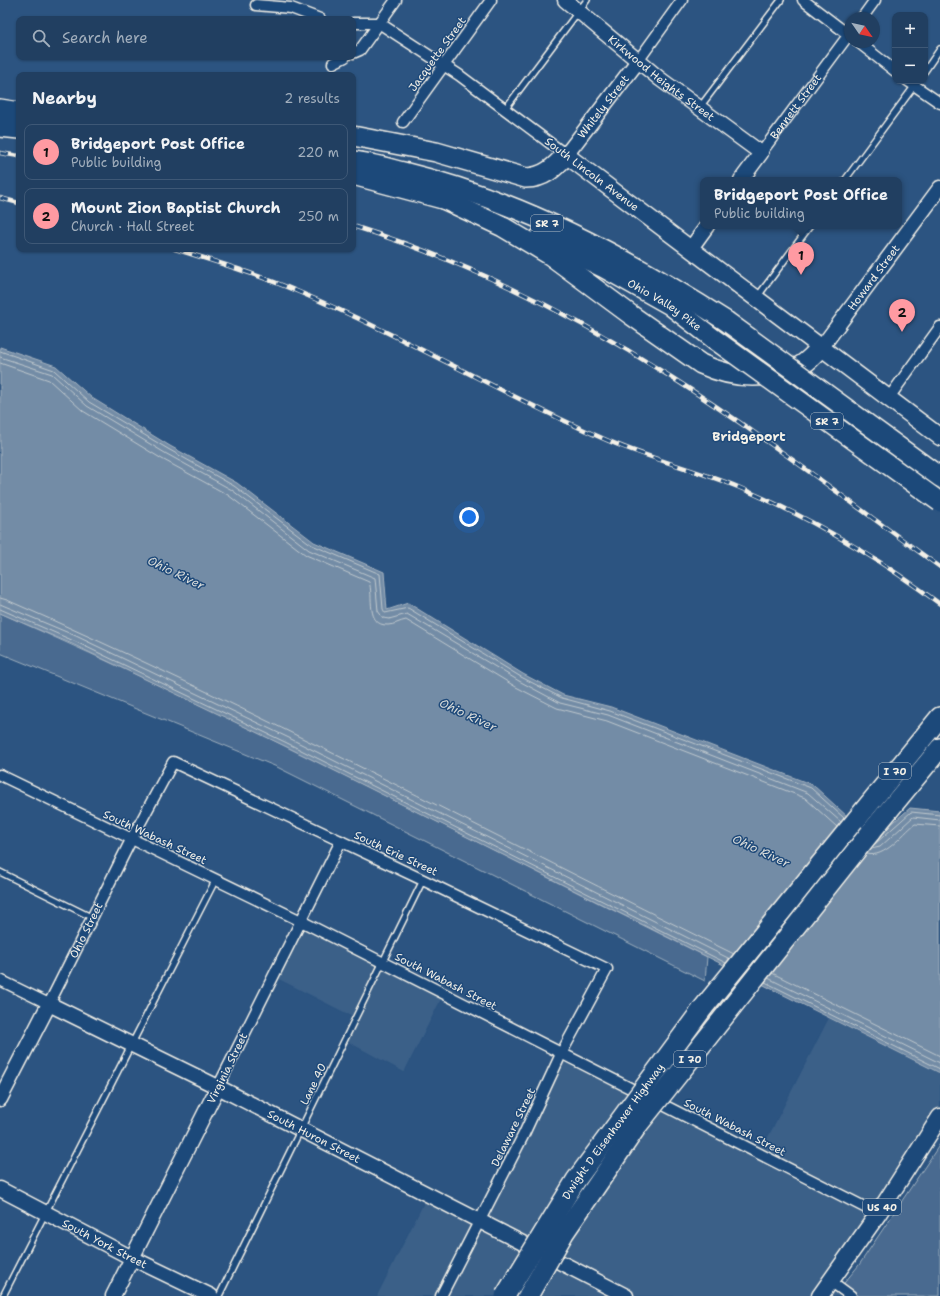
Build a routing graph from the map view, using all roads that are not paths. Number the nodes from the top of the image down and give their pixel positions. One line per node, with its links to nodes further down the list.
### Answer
1 (396, 0): 14 (street)
2 (491, 0): 23 (street, Jacquette Street)
3 (565, 0): 10 (street, Kirkwood Heights Street)
4 (587, 0): 10 (lane)
5 (682, 0): 21 (street, Whitely Street)
6 (781, 0): 29 (lane)
7 (802, 0): 15 (street)
8 (875, 0): 11 (street)
9 (256, 5): 12 (street)
10 (579, 12): 21 (street, Kirkwood Heights Street); 31 (lane)
11 (866, 12)
12 (312, 16)
13 (356, 23): 14 (street)
14 (379, 23): 19 (street); 23 (street, South Lincoln Avenue)
15 (844, 31)
16 (844, 43): 37 (street, Bennett Street)
17 (866, 48): 25 (street)
18 (940, 49): 24 (lane)
19 (356, 52)
20 (339, 60): 22 (street)
21 (638, 60): 29 (street, Kirkwood Heights Street); 38 (street, Whitely Street)
22 (333, 63)
23 (444, 66): 31 (street, South Lincoln Avenue); 33 (street, Jacquette Street)
24 (928, 67)
25 (892, 69)
26 (912, 84): 42 (lane)
27 (914, 84): 28 (street)
28 (940, 103)
29 (700, 107): 37 (street, Kirkwood Heights Street)
30 (0, 109): 32 (highway)
31 (505, 109): 38 (street, South Lincoln Avenue)
32 (16, 112)
33 (403, 122)
34 (0, 127): 35 (highway)
35 (16, 130)
36 (356, 137): 38 (highway)
37 (761, 153): 41 (street, Bennett Street)
38 (566, 155): 47 (main road, South Lincoln Avenue)
39 (356, 161): 53 (highway, Ohio Valley Pike / SR 7, bridge)
40 (356, 176): 44 (highway, Ohio Valley Pike / SR 7)
41 (743, 177)
42 (846, 177)
43 (940, 188): 50 (street, Howard Street)
44 (439, 197): 50 (highway); 54 (highway, Ohio Valley Pike / SR 7, bridge)
45 (705, 229): 47 (street)
46 (808, 229): 48 (lane)
47 (690, 248): 48 (main road, South Lincoln Avenue)
48 (756, 299): 50 (main road, South Lincoln Avenue)
49 (940, 327): 51 (street)
50 (821, 348): 51 (main road, South Lincoln Avenue)
51 (888, 399): 52 (main road, South Lincoln Avenue)
52 (940, 437)
53 (940, 477)
54 (940, 502)
55 (940, 717): 87 (highway, Dwight D Eisenhower Highway / I 70, bridge)
56 (940, 748): 88 (highway, Dwight D Eisenhower Highway / I 70, bridge)
57 (173, 762): 59 (street, Ohio Street); 60 (street, South Erie Street)
58 (0, 775): 59 (street, South Wabash Street)
59 (131, 840): 62 (street, South Wabash Street); 64 (street, Ohio Street)
60 (341, 841): 63 (street, South Erie Street); 65 (street, Virginia Street)
61 (0, 872): 64 (lane)
62 (216, 879): 65 (street, South Wabash Street); 70 (lane)
63 (424, 880): 66 (lane, Lane 40); 67 (street, South Erie Street)
64 (93, 918): 69 (street, Ohio Street)
65 (301, 921): 66 (street, South Wabash Street); 72 (street, Virginia Street)
66 (384, 963): 71 (street, South Wabash Street); 75 (lane, Lane 40)
67 (607, 970): 71 (street, Delaware Street)
68 (0, 980): 69 (street, South Huron Street)
69 (49, 1004): 70 (street, South Huron Street); 73 (street, Ohio Street)
70 (131, 1044): 72 (street, South Huron Street); 77 (lane)
71 (562, 1052): 78 (street, South Wabash Street); 79 (street, Delaware Street)
72 (218, 1087): 75 (street, South Huron Street); 80 (street, Virginia Street)
73 (2, 1091)
74 (940, 1117): 78 (main road, US 40)
75 (301, 1130): 79 (street, South Huron Street); 85 (lane, Lane 40)
76 (0, 1189): 77 (street, South York Street)
77 (45, 1212): 80 (street, South York Street); 82 (lane)
78 (878, 1214): 81 (main road, US 40)
79 (480, 1221): 86 (street, Delaware Street); 89 (street, South Huron Street)
80 (132, 1258): 83 (street, Virginia Street); 84 (street, South York Street)
81 (832, 1282): 90 (main road, US 40); 91 (street)
82 (3, 1296)
83 (113, 1296)
84 (211, 1296)
85 (219, 1296)
86 (441, 1296)
87 (505, 1296)
88 (528, 1296)
89 (626, 1296)
90 (820, 1296)
91 (851, 1296)

